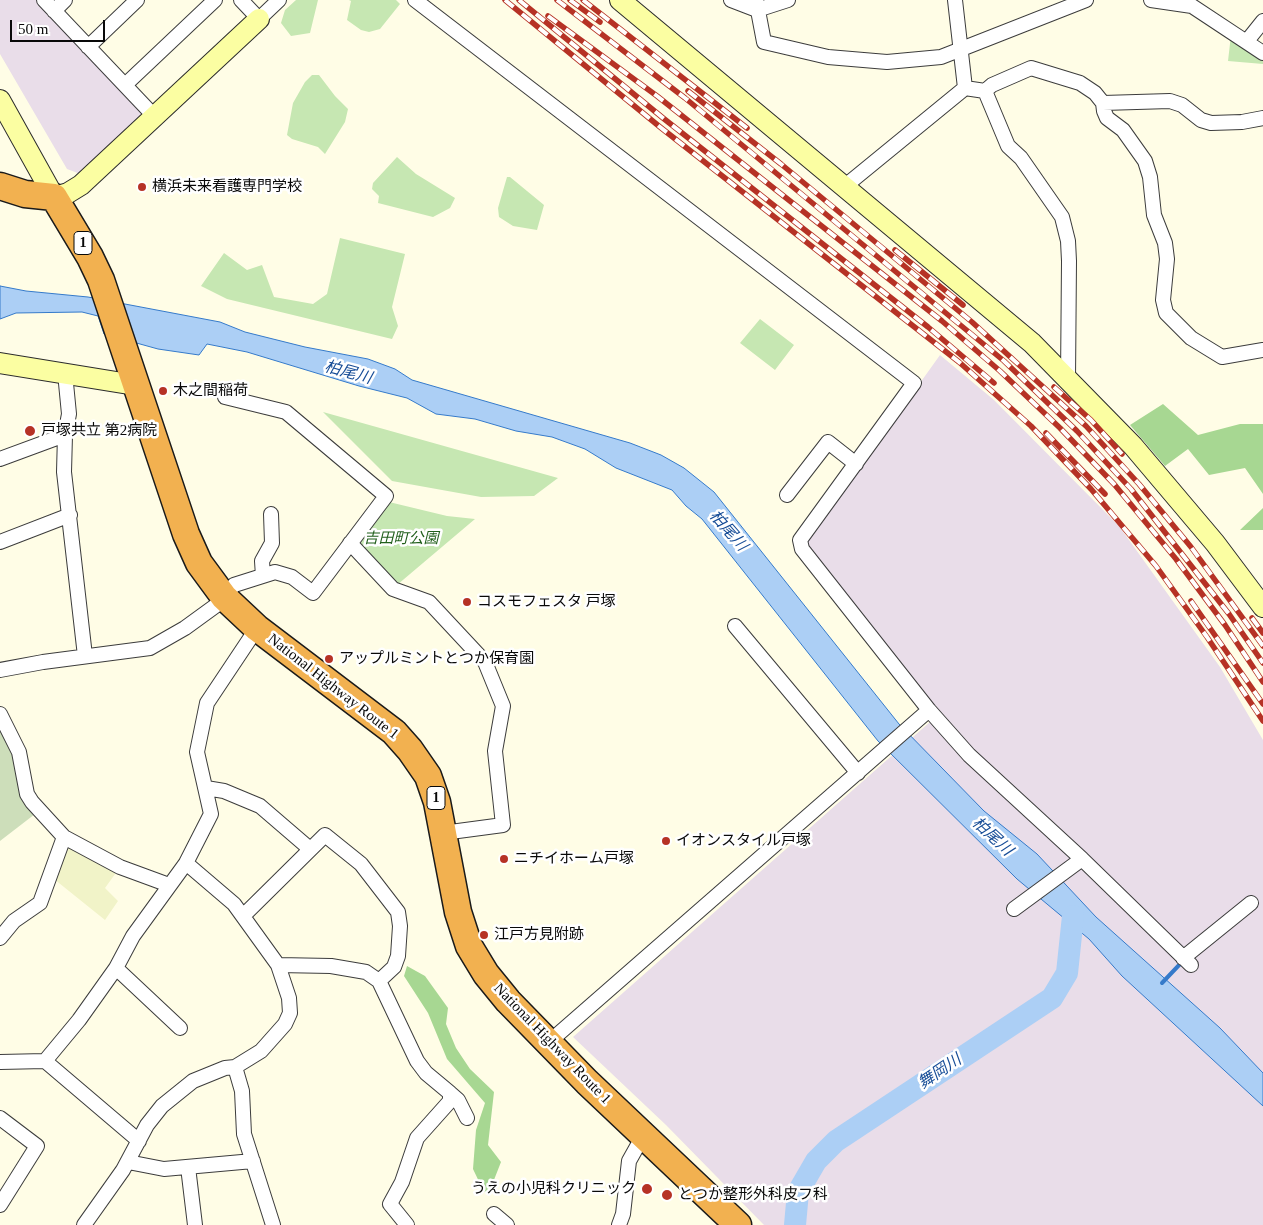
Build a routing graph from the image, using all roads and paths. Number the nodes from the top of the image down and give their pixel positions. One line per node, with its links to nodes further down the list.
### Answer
1 (44, 0): 16 (street)
2 (65, 0): 16 (street)
3 (137, 0): 20 (street)
4 (216, 0): 23 (street)
5 (241, 0): 17 (street)
6 (279, 0): 17 (street)
7 (415, 0): 41 (street)
8 (620, 0): 31 (street)
9 (730, 0): 15 (street)
10 (788, 0): 15 (street)
11 (955, 0): 21 (street)
12 (1086, 0): 21 (street)
13 (1151, 0): 14 (street)
14 (1194, 3): 19 (street)
15 (756, 5): 21 (street)
16 (54, 11): 20 (street)
17 (259, 20): 28 (street)
18 (1263, 22): 19 (street)
19 (1247, 41): 22 (street)
20 (88, 47): 23 (street)
21 (961, 50): 24 (street)
22 (1263, 53)
23 (125, 86): 28 (street)
24 (964, 88): 25 (street); 31 (street)
25 (985, 91): 27 (street); 37 (street)
26 (0, 100): 32 (street)
27 (1104, 102): 29 (street); 33 (street)
28 (155, 117): 32 (street)
29 (1263, 118)
30 (0, 186): 32 (highway)
31 (844, 187): 37 (street)
32 (54, 196): 36 (highway, National Highway Route 1 / 1)
33 (1263, 350)
34 (0, 363): 35 (street)
35 (65, 373): 36 (street); 39 (street)
36 (133, 379): 48 (highway, National Highway Route 1 / 1)
37 (1068, 379): 49 (street)
38 (225, 397): 46 (street)
39 (65, 436): 40 (street); 44 (street)
40 (0, 460)
41 (856, 464): 42 (street); 54 (street)
42 (787, 494)
43 (271, 514): 47 (street)
44 (70, 515): 45 (street); 52 (street)
45 (0, 542)
46 (350, 543): 47 (street); 58 (street)
47 (263, 576): 48 (street)
48 (224, 597): 51 (highway, National Highway Route 1 / 1); 52 (street)
49 (1263, 607)
50 (735, 626): 56 (street)
51 (257, 628): 57 (street); 58 (highway, National Highway Route 1 / 1)
52 (85, 656): 53 (street)
53 (0, 670)
54 (929, 710): 56 (street); 61 (street)
55 (0, 714): 59 (street)
56 (858, 774): 72 (street)
57 (206, 788): 60 (street); 62 (street)
58 (443, 833): 72 (highway, National Highway Route 1 / 1)
59 (64, 837): 63 (street); 67 (street)
60 (310, 849): 66 (street); 70 (street)
61 (1082, 859): 64 (street); 65 (street)
62 (186, 863): 63 (street); 66 (street)
63 (168, 885): 69 (street)
64 (1252, 903)
65 (1014, 909)
66 (243, 916): 68 (street)
67 (0, 938)
68 (278, 965): 70 (street); 75 (street)
69 (116, 968): 71 (street); 73 (street)
70 (378, 981): 76 (street)
71 (180, 1028)
72 (548, 1043): 79 (highway, National Highway Route 1 / 1)
73 (45, 1061): 74 (street); 80 (street)
74 (0, 1062)
75 (235, 1067): 80 (street); 81 (street)
76 (450, 1093): 78 (street); 89 (street)
77 (0, 1118): 84 (street)
78 (467, 1118)
79 (643, 1136): 91 (street); 92 (highway, National Highway Route 1 / 1)
80 (139, 1141): 82 (street)
81 (253, 1161): 83 (street); 88 (street)
82 (128, 1162): 83 (street); 86 (street)
83 (188, 1167): 87 (street)
84 (0, 1205)
85 (494, 1214): 90 (street)
86 (84, 1225)
87 (194, 1225)
88 (273, 1225)
89 (407, 1225)
90 (506, 1225)
91 (619, 1225)
92 (738, 1225)

